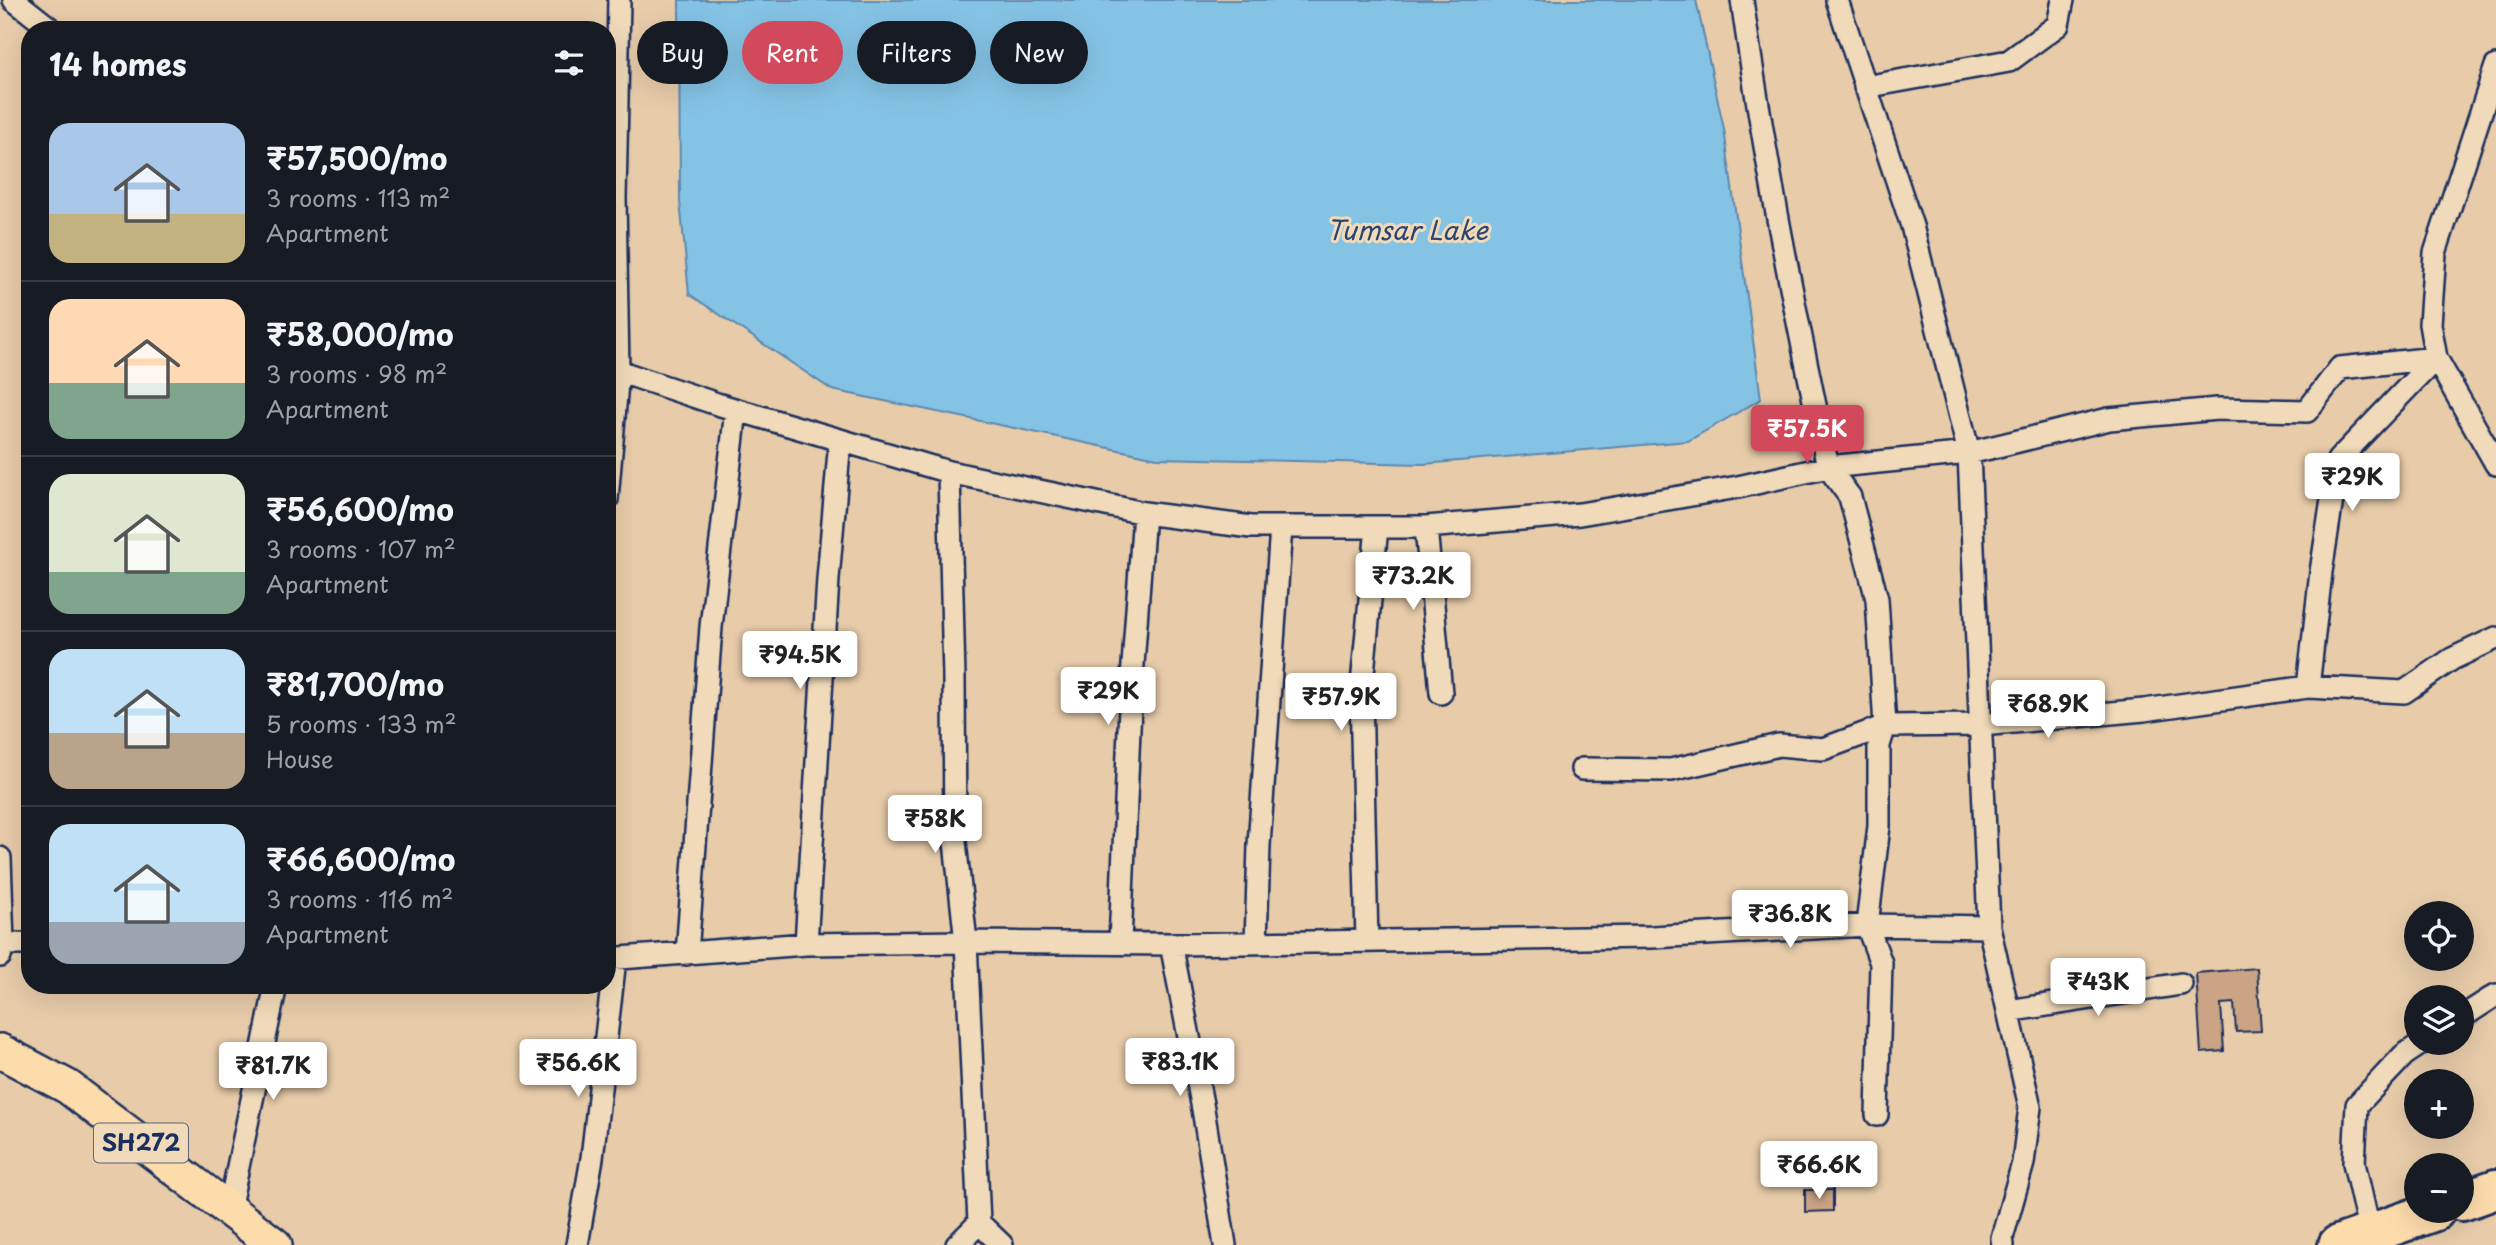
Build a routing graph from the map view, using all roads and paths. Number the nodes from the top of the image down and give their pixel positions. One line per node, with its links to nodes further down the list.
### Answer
1 (14, 0): 6 (street)
2 (619, 0): 9 (street)
3 (1742, 0): 16 (street)
4 (1837, 0): 8 (street)
5 (2063, 0): 8 (street)
6 (41, 21)
7 (2496, 66): 10 (street)
8 (1865, 87): 14 (street)
9 (616, 148)
10 (2437, 358): 14 (street); 15 (street); 23 (street)
11 (616, 371): 12 (street)
12 (736, 410): 13 (street); 39 (street)
13 (840, 440): 17 (street); 35 (street)
14 (1969, 453): 16 (street); 25 (street)
15 (2496, 464)
16 (1828, 467): 21 (street); 26 (street)
17 (949, 472): 18 (street); 32 (street)
18 (1144, 513): 19 (street); 33 (street)
19 (1280, 527): 20 (street); 34 (street)
20 (1377, 527): 21 (street); 31 (street)
21 (1426, 527): 24 (street)
22 (2496, 638): 23 (street)
23 (2308, 687): 25 (street)
24 (1441, 693)
25 (1981, 725): 26 (street); 30 (street)
26 (1885, 726): 27 (street); 29 (street)
27 (1582, 769)
28 (0, 858): 38 (street)
29 (1867, 925): 30 (street); 31 (street); 49 (street)
30 (1989, 927): 46 (street)
31 (1367, 941): 34 (street)
32 (966, 942): 33 (street); 35 (street); 54 (street)
33 (1120, 943): 36 (street)
34 (1256, 943): 36 (street)
35 (806, 944): 39 (street)
36 (1171, 944): 60 (street)
37 (21, 946): 38 (street)
38 (1, 951)
39 (687, 954): 40 (street)
40 (616, 959)
41 (2181, 984): 46 (street)
42 (274, 994): 52 (street)
43 (608, 994): 57 (street)
44 (2496, 995): 45 (street)
45 (2474, 1009)
46 (2008, 1011): 61 (street)
47 (0, 1051): 52 (main road, SH272)
48 (2404, 1055): 55 (street)
49 (1877, 1115)
50 (2496, 1189): 51 (highway)
51 (2474, 1197)
52 (229, 1210): 56 (main road, SH272)
53 (2404, 1222): 55 (highway)
54 (979, 1223): 58 (street); 59 (street)
55 (2354, 1239)
56 (275, 1245)
57 (577, 1245)
58 (957, 1245)
59 (1002, 1245)
60 (1224, 1245)
61 (2003, 1245)

